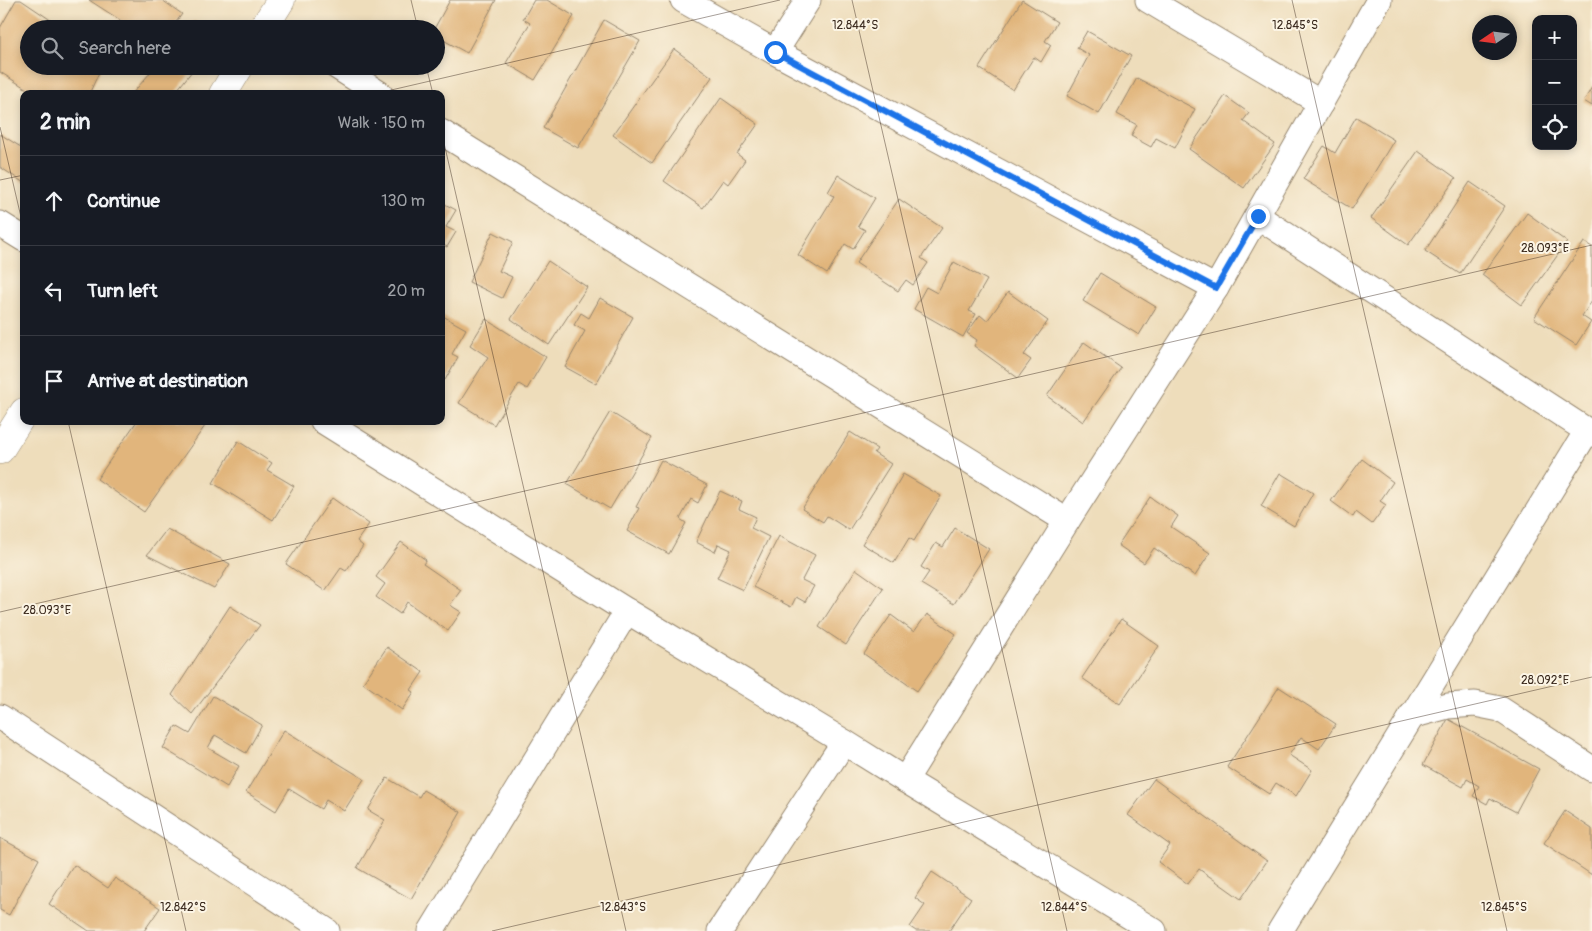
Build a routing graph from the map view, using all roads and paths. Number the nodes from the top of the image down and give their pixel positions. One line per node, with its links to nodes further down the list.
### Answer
1 (281, 0): 6 (street)
2 (683, 0): 7 (street)
3 (808, 0): 7 (street)
4 (1148, 0): 12 (street)
5 (1379, 0): 12 (street)
6 (272, 20)
7 (775, 52): 17 (street)
8 (235, 75): 10 (street)
9 (350, 75): 11 (street)
10 (225, 90)
11 (374, 90)
12 (1320, 104): 14 (street)
13 (445, 134): 22 (street)
14 (1258, 216): 17 (street); 20 (street)
15 (0, 224): 16 (street)
16 (20, 236)
17 (1216, 288): 22 (street)
18 (20, 418): 21 (street)
19 (329, 425): 23 (street)
20 (1589, 433): 24 (street)
21 (0, 450)
22 (1067, 521): 28 (street)
23 (627, 611): 26 (street); 30 (street)
24 (1411, 716): 27 (street); 33 (street)
25 (0, 717): 29 (street)
26 (844, 742): 28 (street); 31 (street)
27 (1592, 769)
28 (905, 780): 32 (street)
29 (327, 931)
30 (431, 931)
31 (720, 931)
32 (1154, 931)
33 (1280, 931)

